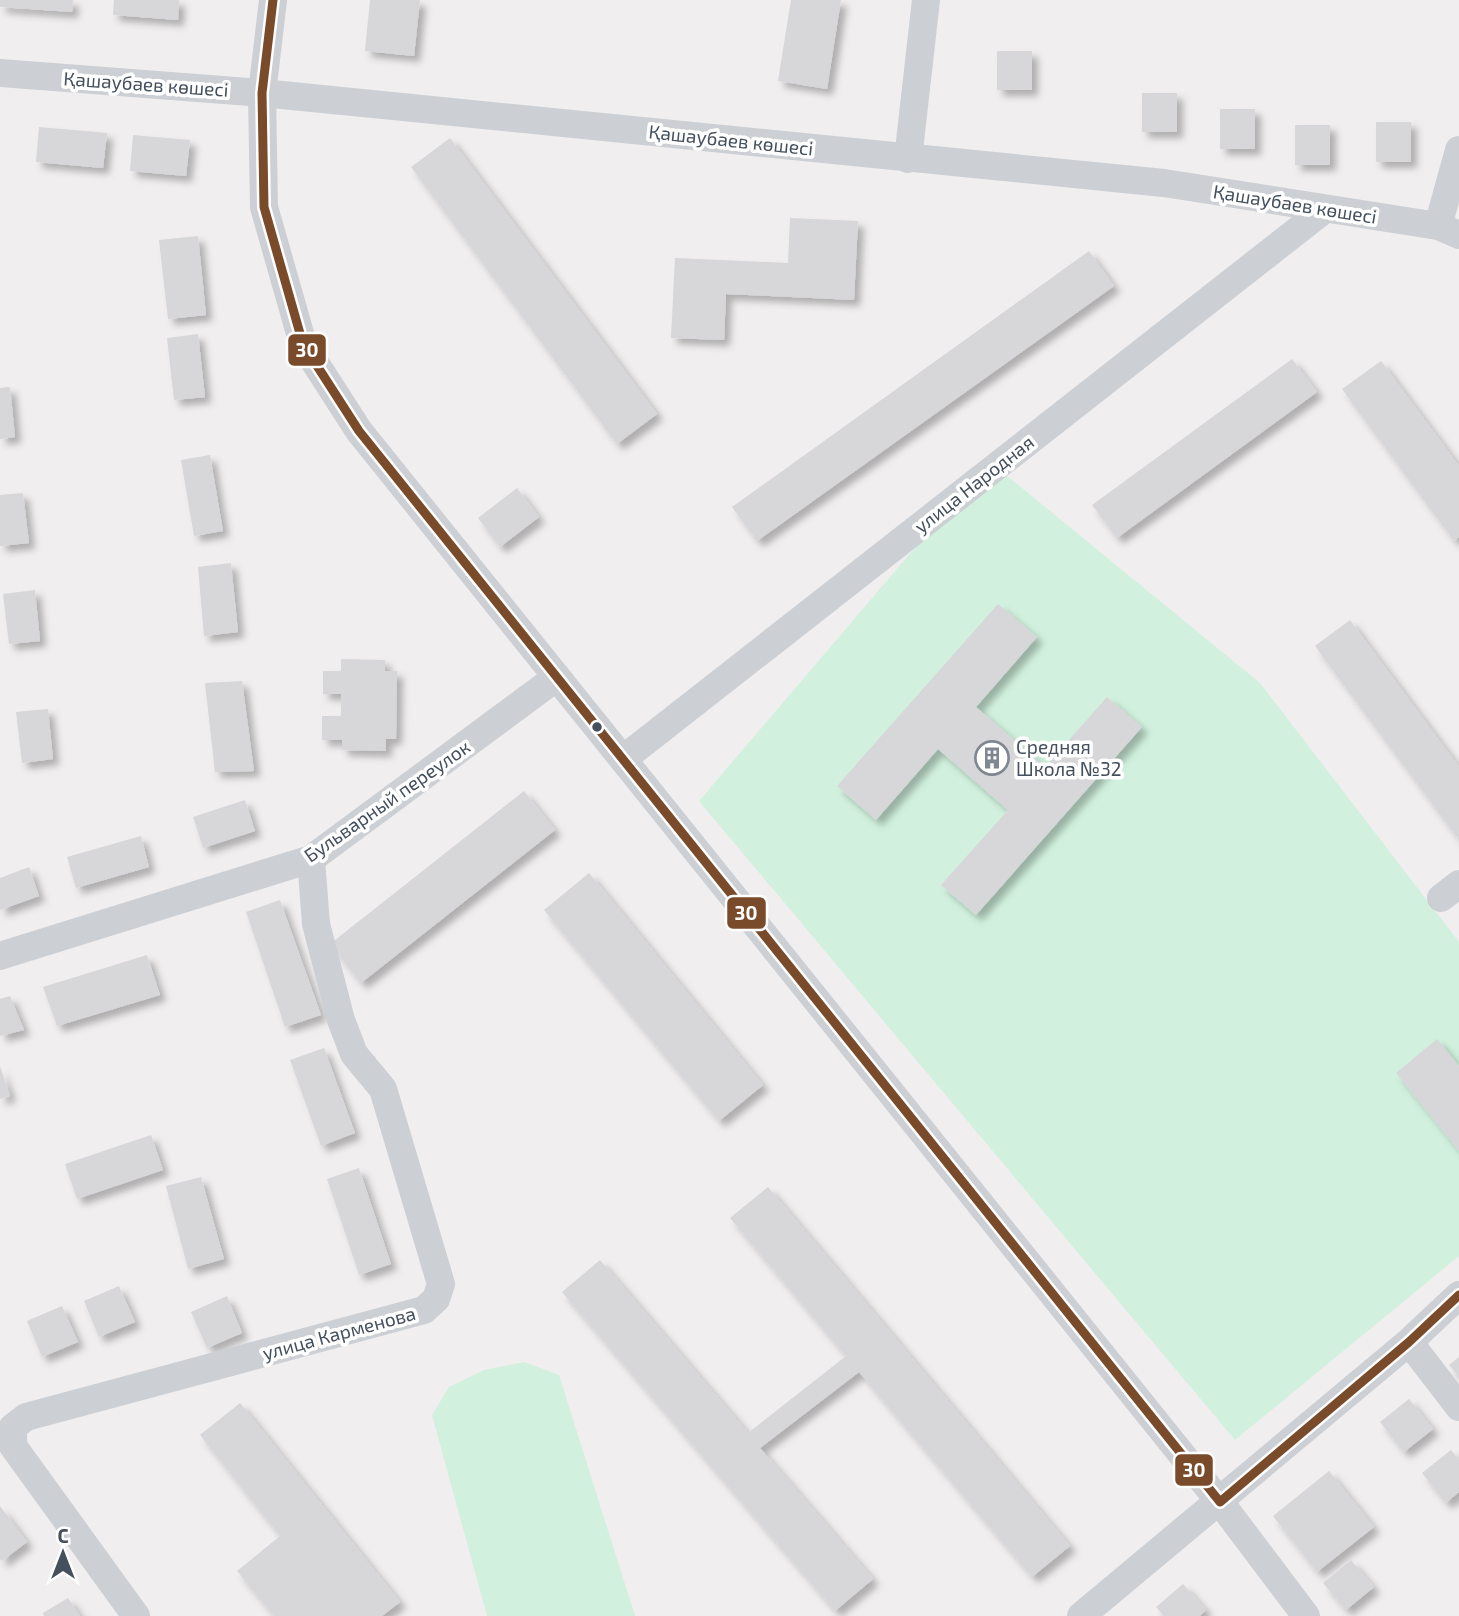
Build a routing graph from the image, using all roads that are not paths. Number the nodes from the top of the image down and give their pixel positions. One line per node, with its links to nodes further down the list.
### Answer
1 (273, 0): 4 (street)
2 (926, 0): 6 (street)
3 (0, 73): 4 (street, Қашаубаев көшесі)
4 (262, 93): 6 (street, Қашаубаев көшесі); 9 (street)
5 (1459, 150): 8 (street)
6 (908, 159): 7 (street, Қашаубаев көшесі)
7 (1325, 209): 8 (street, Қашаубаев көшесі); 10 (street, улица Народная)
8 (1448, 230)
9 (557, 677): 10 (street); 11 (street, Бульварный переулок)
10 (623, 759): 16 (street)
11 (311, 859): 12 (street, Бульварный переулок); 17 (street, улица Карменова)
12 (0, 956)
13 (1459, 1295): 14 (street)
14 (1409, 1342): 15 (street); 16 (street)
15 (1459, 1407)
16 (1220, 1503): 18 (street); 19 (street)
17 (136, 1616)
18 (1081, 1616)
19 (1306, 1616)

